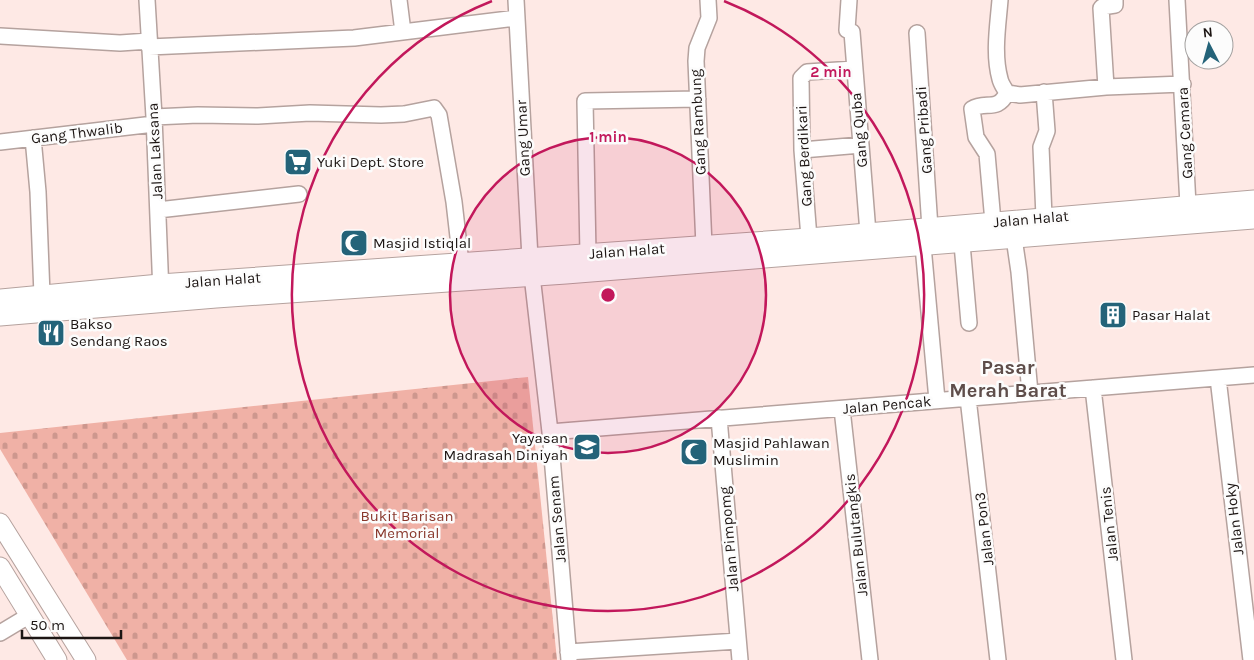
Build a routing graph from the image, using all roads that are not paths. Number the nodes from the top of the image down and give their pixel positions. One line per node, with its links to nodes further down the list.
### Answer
1 (147, 0): 13 (street, Jalan Laksana)
2 (399, 0): 10 (street)
3 (516, 0): 9 (street, Gang Umar)
4 (708, 0): 19 (street, Gang Rambung)
5 (849, 0): 14 (street, Gang Quba)
6 (1000, 0): 18 (street)
7 (1115, 0): 16 (street)
8 (1178, 0): 15 (street, Gang Cemara)
9 (516, 18): 10 (street); 41 (street, Gang Umar)
10 (402, 32): 13 (street)
11 (917, 33): 32 (street, Gang Pribadi)
12 (0, 36): 13 (street)
13 (149, 44): 20 (street, Jalan Laksana)
14 (854, 69): 23 (street, Gang Quba); 24 (street, Gang Berdikari)
15 (1183, 84): 16 (street); 27 (street, Gang Cemara)
16 (1106, 87): 17 (street)
17 (1044, 92): 18 (street); 29 (street)
18 (1007, 93): 31 (street)
19 (698, 98): 37 (street, Gang Rambung); 39 (street)
20 (154, 121): 21 (street, Gang Thwalib); 28 (street, Jalan Laksana); 40 (street, Gang Thwalib)
21 (33, 138): 22 (street, Gang Thwalib); 43 (street)
22 (0, 142)
23 (860, 145): 24 (street); 33 (street, Gang Quba)
24 (802, 150): 34 (street, Gang Berdikari)
25 (299, 194): 28 (street)
26 (1254, 200): 27 (main road, Jalan Halat)
27 (1188, 205): 29 (main road, Jalan Halat)
28 (158, 210): 42 (street, Jalan Laksana)
29 (1044, 217): 31 (main road, Jalan Halat)
30 (1254, 219): 35 (main road, Jalan Halat)
31 (993, 222): 32 (main road, Jalan Halat)
32 (930, 228): 33 (main road, Jalan Halat)
33 (868, 233): 34 (main road, Jalan Halat)
34 (809, 238): 37 (main road, Jalan Halat)
35 (1014, 238): 36 (main road, Jalan Halat); 50 (street)
36 (962, 244): 38 (main road, Jalan Halat); 46 (street)
37 (704, 246): 39 (main road, Jalan Halat)
38 (923, 246): 41 (main road, Jalan Halat); 52 (street)
39 (588, 254): 41 (main road, Jalan Halat)
40 (461, 263): 41 (main road, Jalan Halat); 42 (main road, Jalan Halat)
41 (531, 267): 42 (main road, Jalan Halat); 55 (street, Jalan Senam)
42 (161, 293): 43 (main road, Jalan Halat); 45 (main road, Jalan Halat)
43 (42, 295): 44 (main road, Jalan Halat)
44 (0, 299)
45 (0, 316)
46 (969, 323)
47 (1254, 375): 48 (street, Jalan Pencak)
48 (1218, 378): 49 (street, Jalan Pencak); 69 (street, Jalan Hoky)
49 (1093, 388): 50 (street, Jalan Pencak); 68 (street, Jalan Tenis)
50 (1030, 393): 51 (street, Jalan Pencak)
51 (968, 398): 52 (street, Jalan Pencak); 67 (street, Jalan Pon3)
52 (937, 400): 53 (street, Jalan Pencak)
53 (842, 409): 54 (street, Jalan Pencak); 66 (street, Jalan Bulutangkis)
54 (719, 418): 55 (street, Jalan Pencak); 61 (street, Jalan Pimpomg)
55 (550, 432): 62 (street, Jalan Senam)
56 (0, 523): 58 (main road)
57 (0, 567): 59 (main road)
58 (49, 602): 59 (main road); 64 (main road)
59 (30, 614): 60 (street); 63 (main road)
60 (0, 633)
61 (738, 641): 62 (street); 65 (street, Jalan Pimpomg)
62 (568, 656)
63 (57, 660)
64 (86, 660)
65 (740, 660)
66 (870, 660)
67 (998, 660)
68 (1124, 660)
69 (1251, 660)

